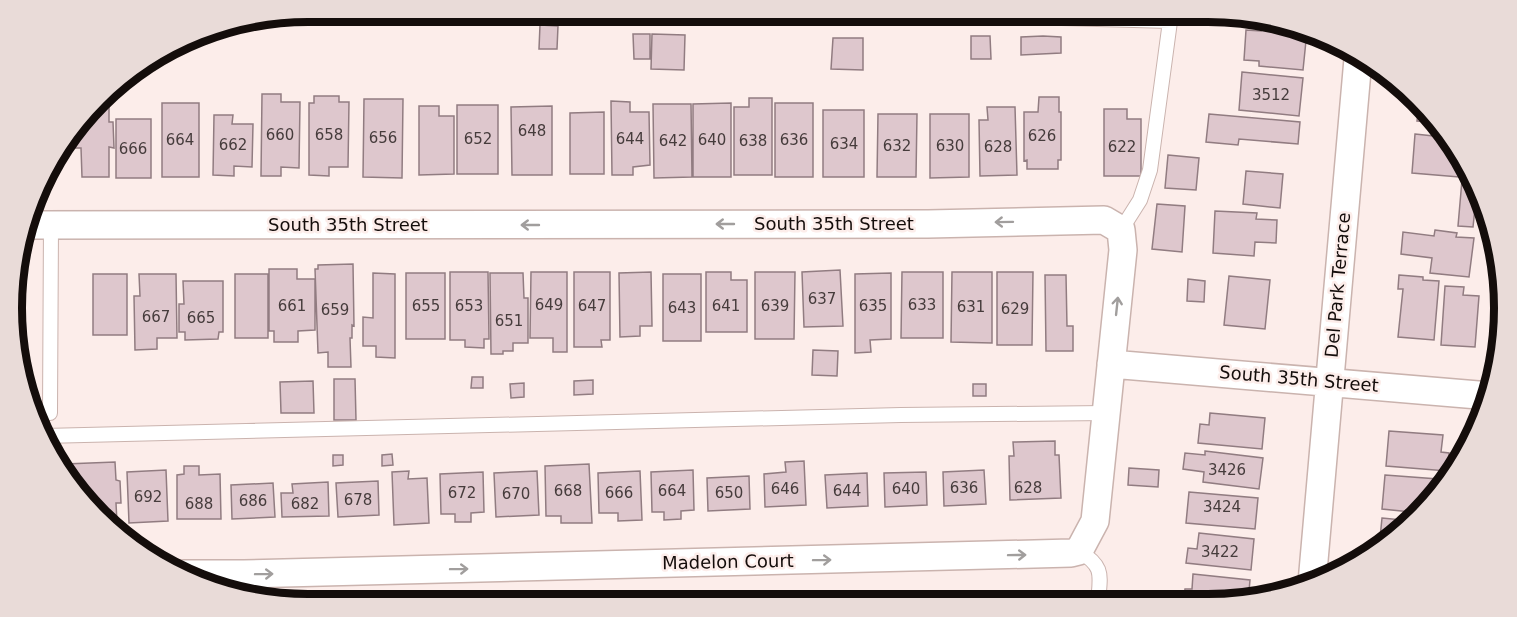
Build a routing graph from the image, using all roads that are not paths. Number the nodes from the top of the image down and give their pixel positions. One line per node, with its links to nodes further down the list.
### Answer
1 (1170, 22): 4 (lane)
2 (1357, 65): 6 (street, Del Park Terrace)
3 (40, 225): 4 (street, South 35th Street, one-way to 3); 8 (lane)
4 (1121, 230): 5 (street, one-way to 4)
5 (1111, 364): 6 (street, South 35th Street); 9 (street)
6 (1329, 381): 7 (street, South 35th Street); 13 (street, Del Park Terrace)
7 (1481, 395)
8 (50, 413)
9 (1106, 413): 10 (lane); 11 (street)
10 (52, 436)
11 (1079, 551): 12 (street, Madelon Court, one-way to 11); 14 (lane)
12 (202, 574)
13 (1313, 575)
14 (1099, 594)

